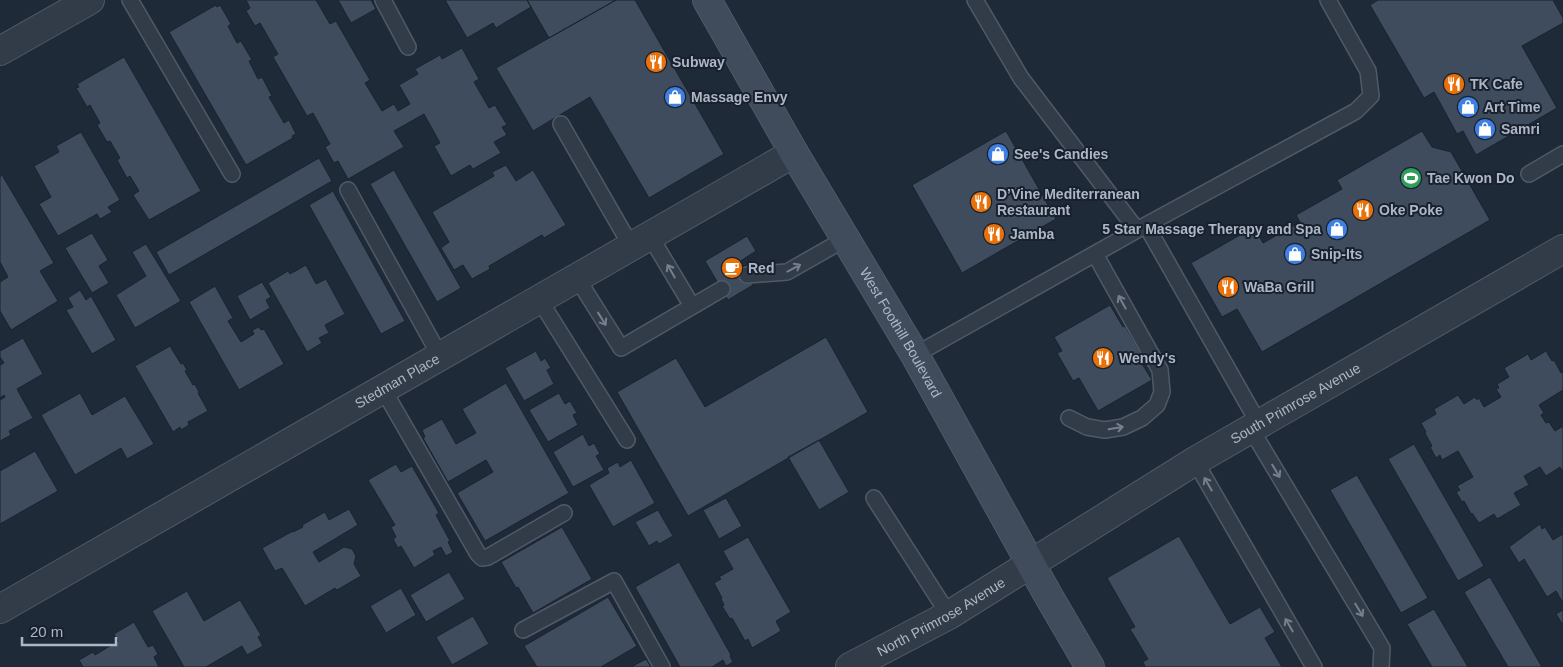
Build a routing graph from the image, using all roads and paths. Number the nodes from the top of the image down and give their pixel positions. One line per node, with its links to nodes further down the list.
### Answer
1 (90, 0): 8 (street)
2 (130, 0): 12 (lane)
3 (383, 0): 7 (lane)
4 (707, 0): 10 (main road, West Foothill Boulevard)
5 (975, 0): 15 (lane)
6 (1328, 0): 15 (lane)
7 (408, 47)
8 (0, 51)
9 (561, 124): 17 (lane)
10 (794, 153): 16 (main road, West Foothill Boulevard); 17 (street, Stedman Place)
11 (1563, 154): 13 (lane)
12 (232, 174)
13 (1529, 174)
14 (348, 190): 26 (lane)
15 (1141, 228): 18 (lane); 29 (lane)
16 (846, 239): 20 (lane, one-way to 16); 25 (main road, West Foothill Boulevard)
17 (641, 241): 21 (street, Stedman Place); 24 (lane, one-way to 17)
18 (1096, 254): 25 (lane); 28 (lane, one-way to 18)
19 (1561, 257): 29 (street, South Primrose Avenue)
20 (746, 275)
21 (576, 278): 23 (street, Stedman Place); 24 (lane, one-way to 24)
22 (722, 289): 24 (lane)
23 (539, 300): 26 (street, Stedman Place); 30 (lane)
24 (692, 306)
25 (915, 355): 34 (main road, West Foothill Boulevard)
26 (440, 356): 27 (street, Stedman Place)
27 (383, 389): 33 (lane); 35 (street, Stedman Place)
28 (1069, 418)
29 (1255, 427): 31 (street, South Primrose Avenue); 42 (lane, one-way to 42)
30 (627, 440)
31 (1195, 461): 34 (street, South Primrose Avenue); 41 (lane, one-way to 31)
32 (874, 498): 36 (lane)
33 (564, 512)
34 (1030, 564): 36 (street, North Primrose Avenue); 40 (main road, West Foothill Boulevard)
35 (0, 609)
36 (949, 615): 39 (street, North Primrose Avenue)
37 (523, 630): 38 (lane)
38 (662, 667)
39 (850, 667)
40 (1090, 667)
41 (1314, 667)
42 (1381, 667)

